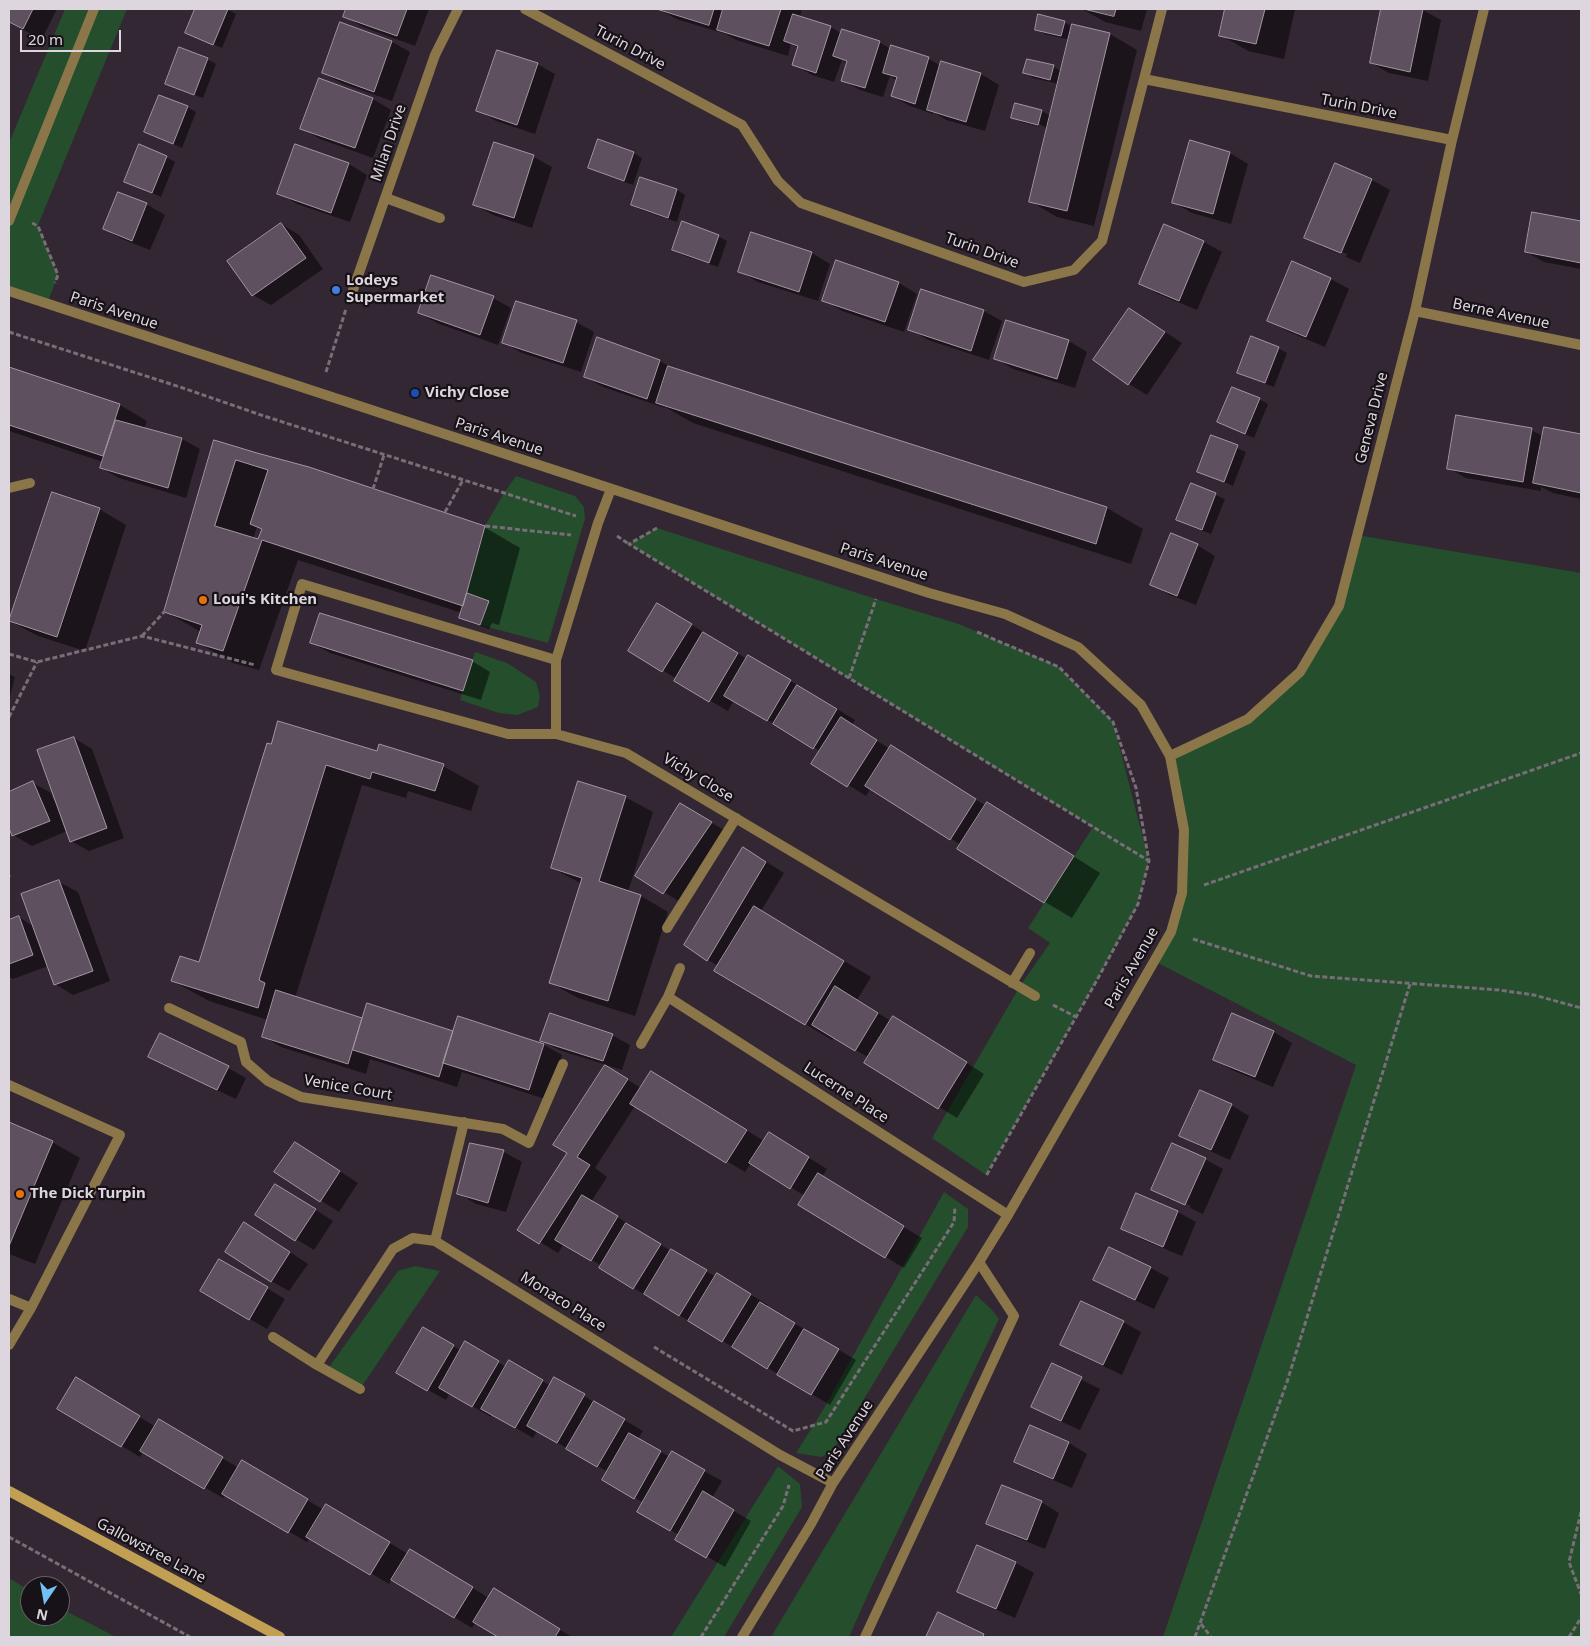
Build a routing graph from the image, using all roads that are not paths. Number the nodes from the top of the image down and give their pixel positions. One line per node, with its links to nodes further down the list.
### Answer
1 (94, 9): 9 (street)
2 (458, 9): 8 (street, Milan Drive)
3 (524, 9): 6 (street, Turin Drive)
4 (1162, 9): 6 (street)
5 (1484, 9): 7 (street, Geneva Drive)
6 (1144, 79): 7 (street, Turin Drive)
7 (1452, 140): 13 (street, Geneva Drive)
8 (386, 198): 10 (street); 11 (street, Milan Drive)
9 (10, 218)
10 (440, 218)
11 (353, 290)
12 (9, 291): 17 (street, Paris Avenue)
13 (1415, 311): 14 (street, Berne Avenue); 20 (street, Geneva Drive)
14 (1581, 345)
15 (30, 484): 16 (street)
16 (9, 488)
17 (611, 489): 18 (street); 20 (street, Paris Avenue)
18 (556, 660): 19 (street); 19 (street, Vichy Close)
19 (556, 734): 21 (street, Vichy Close)
20 (1170, 756): 33 (street, Paris Avenue)
21 (736, 818): 22 (street); 25 (street, Vichy Close)
22 (667, 928)
23 (1030, 954): 25 (street)
24 (680, 968): 27 (street)
25 (1012, 982): 26 (street, Vichy Close)
26 (1035, 996)
27 (668, 997): 29 (street); 33 (street, Lucerne Place)
28 (169, 1008): 32 (street, Venice Court)
29 (641, 1044)
30 (563, 1064): 32 (street, Venice Court)
31 (9, 1085): 37 (street)
32 (464, 1122): 34 (street)
33 (1008, 1215): 35 (street, Paris Avenue)
34 (436, 1241): 40 (street, Monaco Place); 42 (street, Monaco Place)
35 (979, 1262): 42 (street, Paris Avenue); 46 (street)
36 (9, 1299): 37 (street)
37 (31, 1308): 39 (street)
38 (273, 1337): 40 (street)
39 (9, 1345)
40 (317, 1365): 41 (street)
41 (360, 1389)
42 (833, 1484): 45 (street, Paris Avenue)
43 (9, 1491): 44 (street, Gallowstree Lane)
44 (280, 1637)
45 (742, 1637)
46 (865, 1637)

